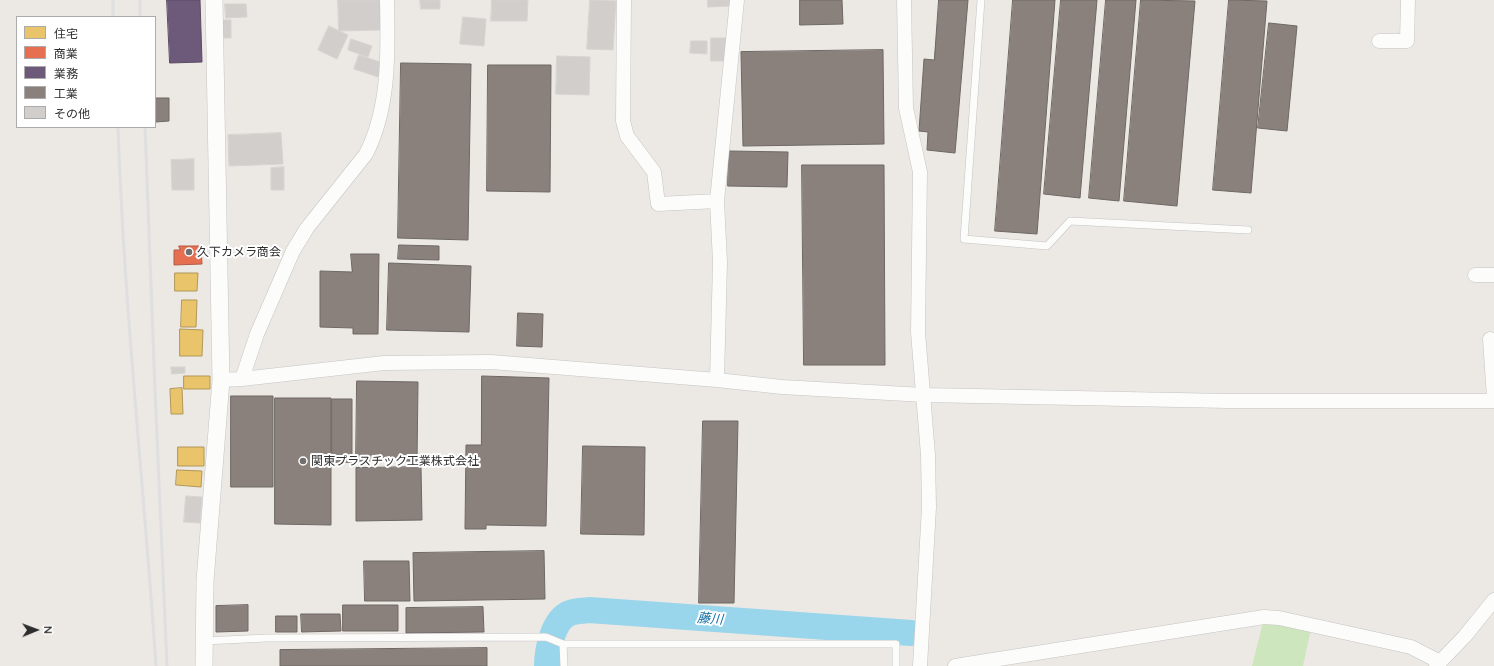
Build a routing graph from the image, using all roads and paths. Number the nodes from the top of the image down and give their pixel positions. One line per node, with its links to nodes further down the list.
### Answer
1 (214, 0): 15 (street)
2 (387, 0): 14 (street)
3 (624, 0): 9 (street)
4 (737, 0): 9 (street)
5 (904, 0): 17 (street)
6 (981, 0): 10 (lane)
7 (1408, 0): 8 (street)
8 (1379, 41)
9 (717, 201): 16 (street)
10 (1248, 230)
11 (1475, 275): 12 (street)
12 (1494, 275)
13 (1490, 338): 18 (street)
14 (242, 379): 15 (street); 16 (street)
15 (221, 380): 21 (street)
16 (717, 380): 17 (street)
17 (924, 395): 19 (street); 27 (street)
18 (1494, 398)
19 (1494, 401)
20 (1494, 600): 23 (street)
21 (204, 641): 22 (lane); 24 (street)
22 (563, 644): 25 (lane); 26 (lane)
23 (1438, 664): 28 (street)
24 (204, 666)
25 (564, 666)
26 (896, 666)
27 (920, 666)
28 (955, 666)

